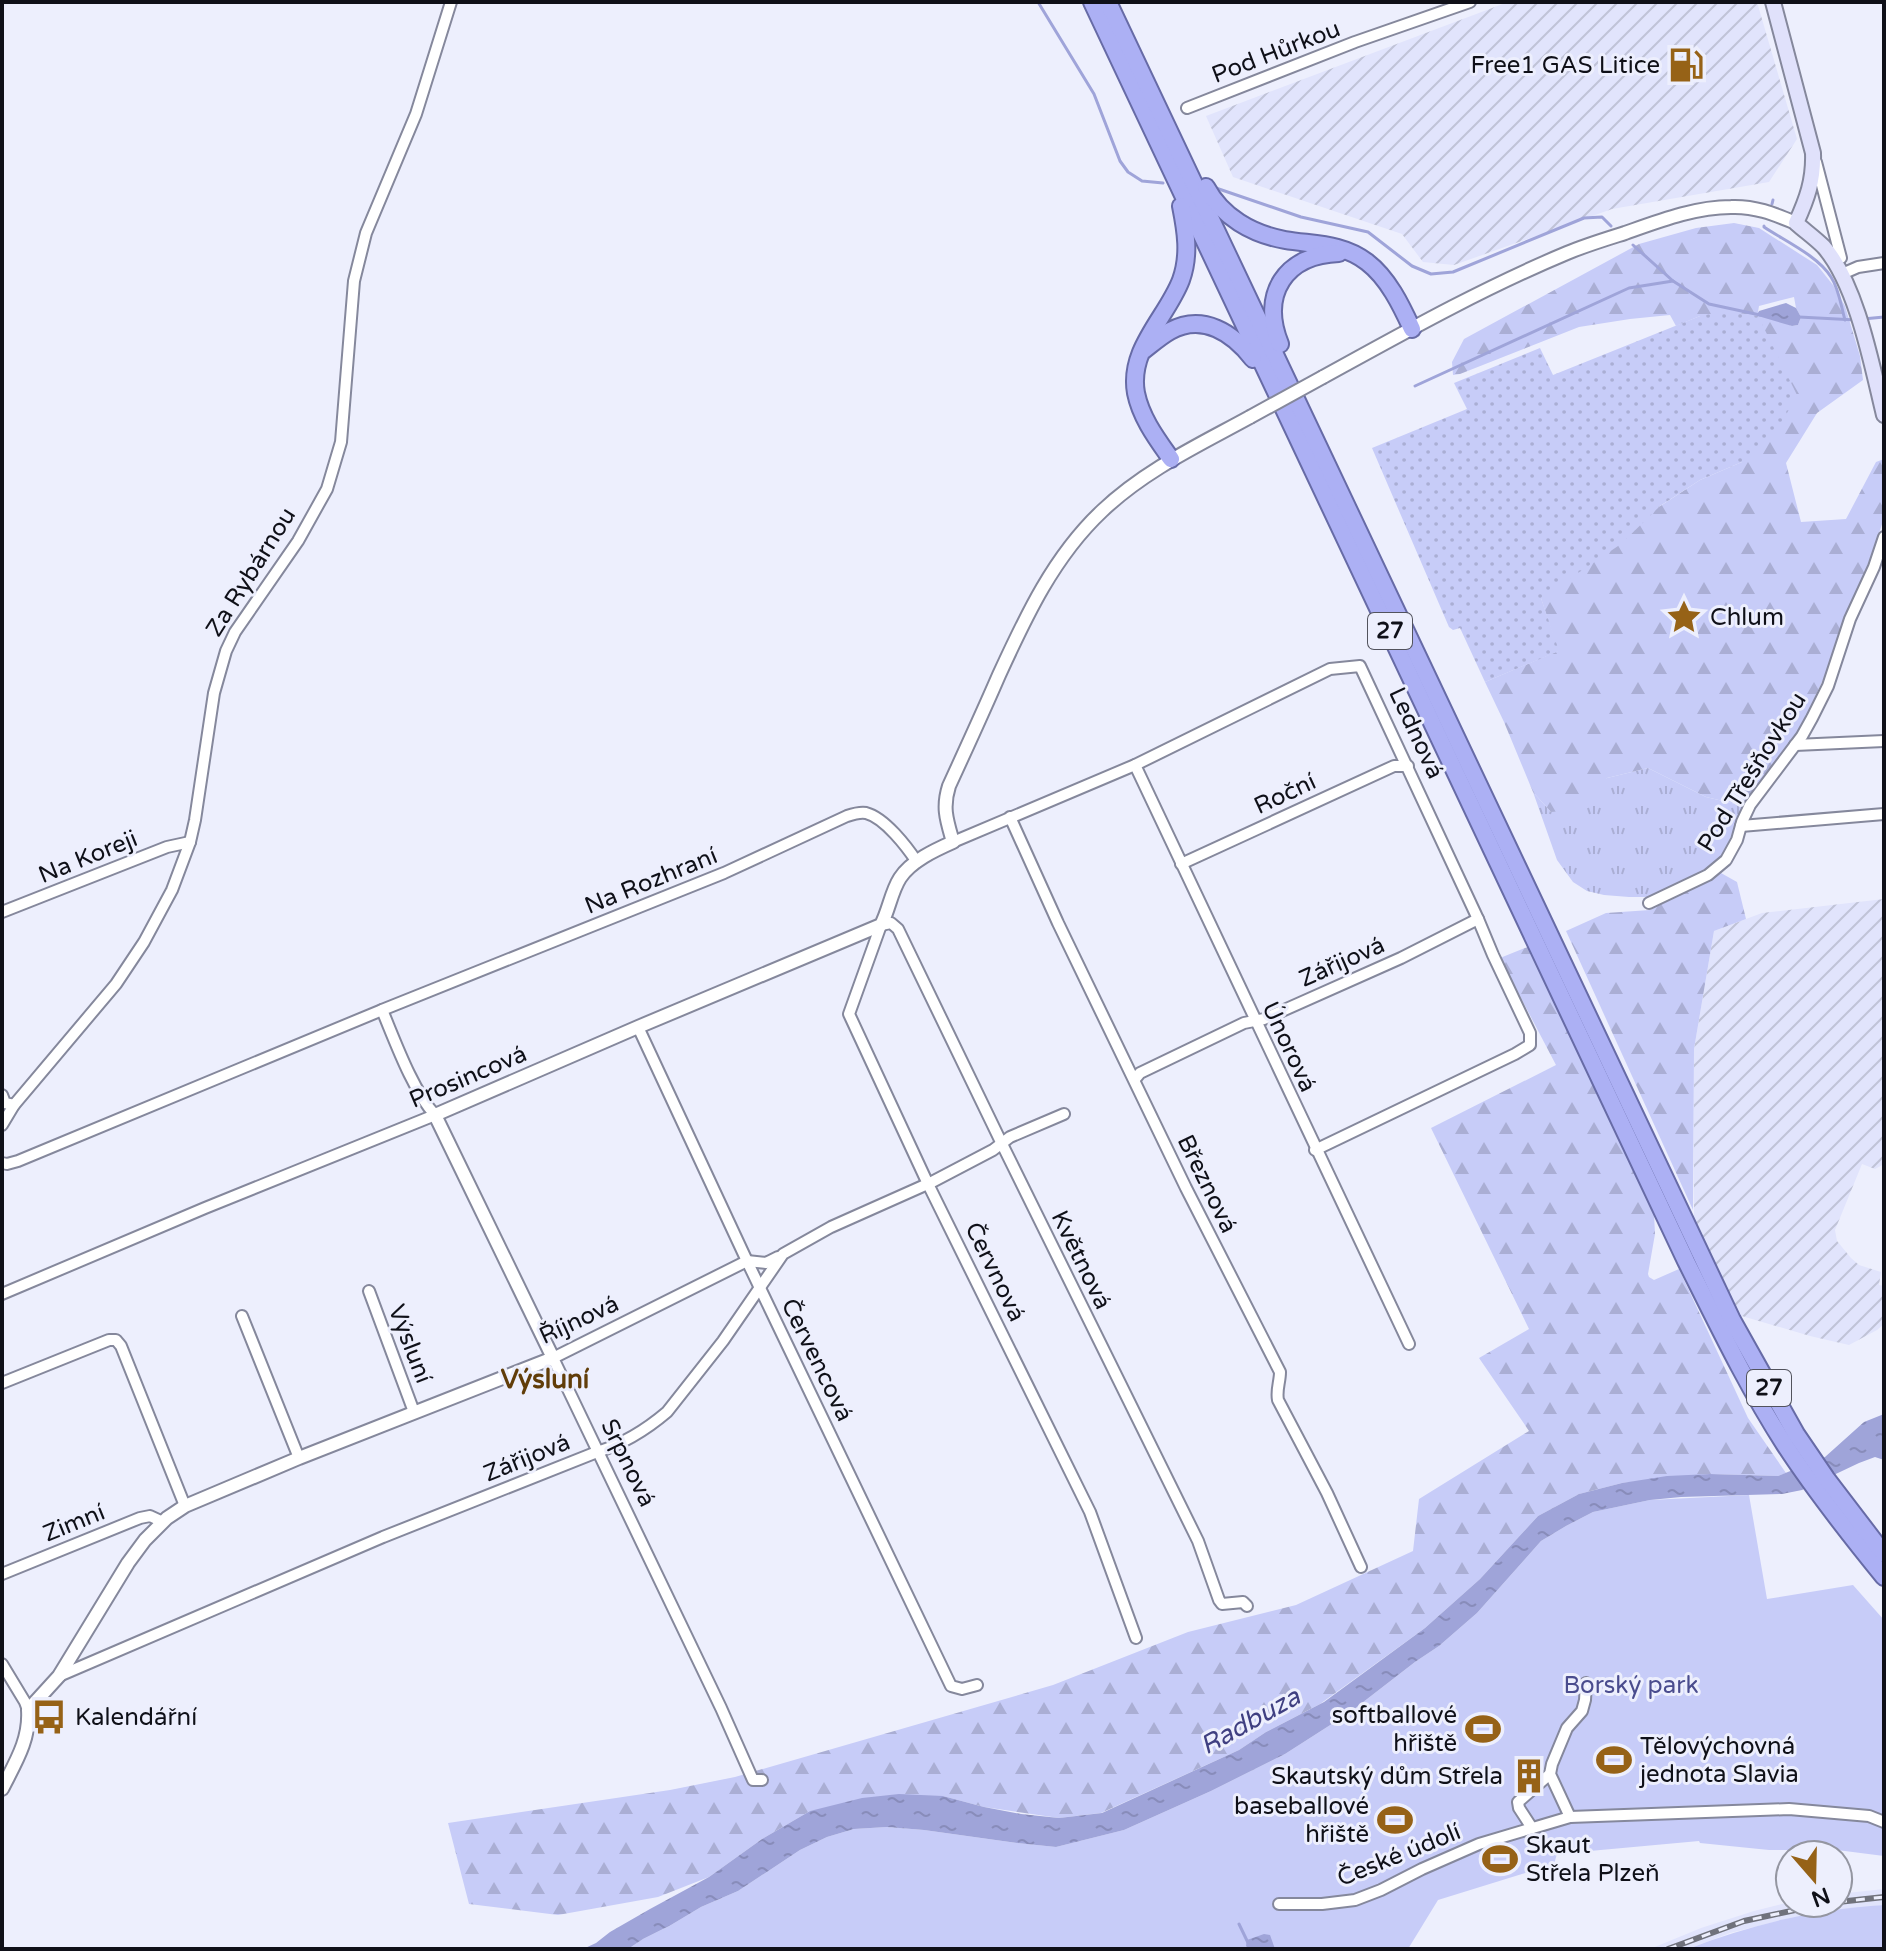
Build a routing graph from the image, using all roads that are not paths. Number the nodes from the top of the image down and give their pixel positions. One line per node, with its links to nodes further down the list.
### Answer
1 (451, 2): 29 (street, Za Rybárnou)
2 (1092, 2): 8 (highway, 27)
3 (1108, 2): 7 (highway, 27)
4 (1470, 2): 6 (street, Pod Hůrkou)
5 (1773, 2): 9 (main road)
6 (1187, 108)
7 (1161, 112): 11 (highway); 17 (highway, 27)
8 (1163, 150): 16 (highway); 20 (highway, 27)
9 (1813, 153): 10 (main road); 12 (street)
10 (1796, 223): 14 (main road); 15 (street)
11 (1348, 252): 15 (highway); 17 (highway)
12 (1841, 258)
13 (1884, 263): 14 (street)
14 (1842, 274): 18 (main road)
15 (1412, 329): 19 (street, bridge)
16 (1143, 351): 19 (highway); 20 (highway)
17 (1301, 408): 63 (highway, 27)
18 (1884, 415)
19 (1171, 459): 30 (street)
20 (1333, 512): 66 (highway, 27)
21 (1884, 537): 23 (street, Pod Třešňovkou)
22 (1884, 741): 23 (street)
23 (1795, 745): 28 (street, Pod Třešňovkou)
24 (1135, 765): 25 (street, Lednová); 27 (street, Lednová); 32 (street, Únorová)
25 (1408, 766): 32 (street, Roční); 35 (street, Lednová)
26 (1884, 814): 28 (street)
27 (1010, 817): 30 (street, Lednová); 40 (street, Březnová)
28 (1741, 826): 33 (street, Pod Třešňovkou)
29 (190, 842): 34 (street, Na Koreji); 41 (street, Za Rybárnou)
30 (953, 842): 31 (street, Lednová)
31 (917, 862): 36 (street); 37 (street, Na Rozhraní)
32 (1181, 864): 38 (street, Únorová)
33 (1649, 903)
34 (2, 912)
35 (1478, 919): 38 (street, Zářijová); 46 (street, Lednová)
36 (881, 925): 39 (street, Prosincová); 45 (street, Květnová); 48 (street, Červnová)
37 (382, 1010): 43 (street); 47 (street, Na Rozhraní)
38 (1255, 1021): 40 (street, Zářijová); 46 (street, Únorová)
39 (638, 1027): 43 (street, Prosincová); 50 (street, Červencová)
40 (1135, 1079): 64 (street, Březnová)
41 (6, 1101): 44 (street, Za Rybárnou)
42 (1064, 1114): 45 (street, Zářijová)
43 (435, 1115): 53 (street, Prosincová); 56 (street, Srpnová)
44 (2, 1125)
45 (1002, 1144): 48 (street, Zářijová); 67 (street, Květnová)
46 (1315, 1150): 55 (street, Únorová)
47 (2, 1163)
48 (928, 1184): 49 (street, Zářijová); 68 (street, Červnová)
49 (783, 1254): 50 (street, Říjnová); 51 (street, Zářijová)
50 (747, 1261): 51 (street, Červencová); 56 (street, Říjnová)
51 (760, 1287): 59 (street, Zářijová); 72 (street, Červencová)
52 (369, 1291): 58 (street, Výsluní)
53 (2, 1294)
54 (242, 1316): 60 (street)
55 (1409, 1344)
56 (553, 1358): 58 (street, Říjnová); 59 (street, Srpnová)
57 (2, 1383): 61 (street)
58 (414, 1412): 60 (street, Říjnová)
59 (597, 1452): 70 (street, Zářijová); 75 (street, Srpnová)
60 (299, 1458): 61 (street, Říjnová)
61 (185, 1506): 62 (street, Říjnová)
62 (163, 1522): 65 (street, Zimní); 70 (street, Říjnová)
63 (1884, 1554)
64 (1361, 1567)
65 (2, 1574)
66 (1884, 1577)
67 (1247, 1606)
68 (1136, 1638)
69 (2, 1664): 73 (street)
70 (59, 1676): 73 (street, Říjnová)
71 (1586, 1683): 74 (street)
72 (977, 1685)
73 (28, 1710): 76 (street)
74 (1550, 1774): 77 (street); 79 (street)
75 (762, 1780)
76 (2, 1789)
77 (1570, 1817): 78 (street, České údolí); 79 (street, České údolí)
78 (1884, 1822)
79 (1532, 1828): 80 (street, České údolí)
80 (1279, 1904)

